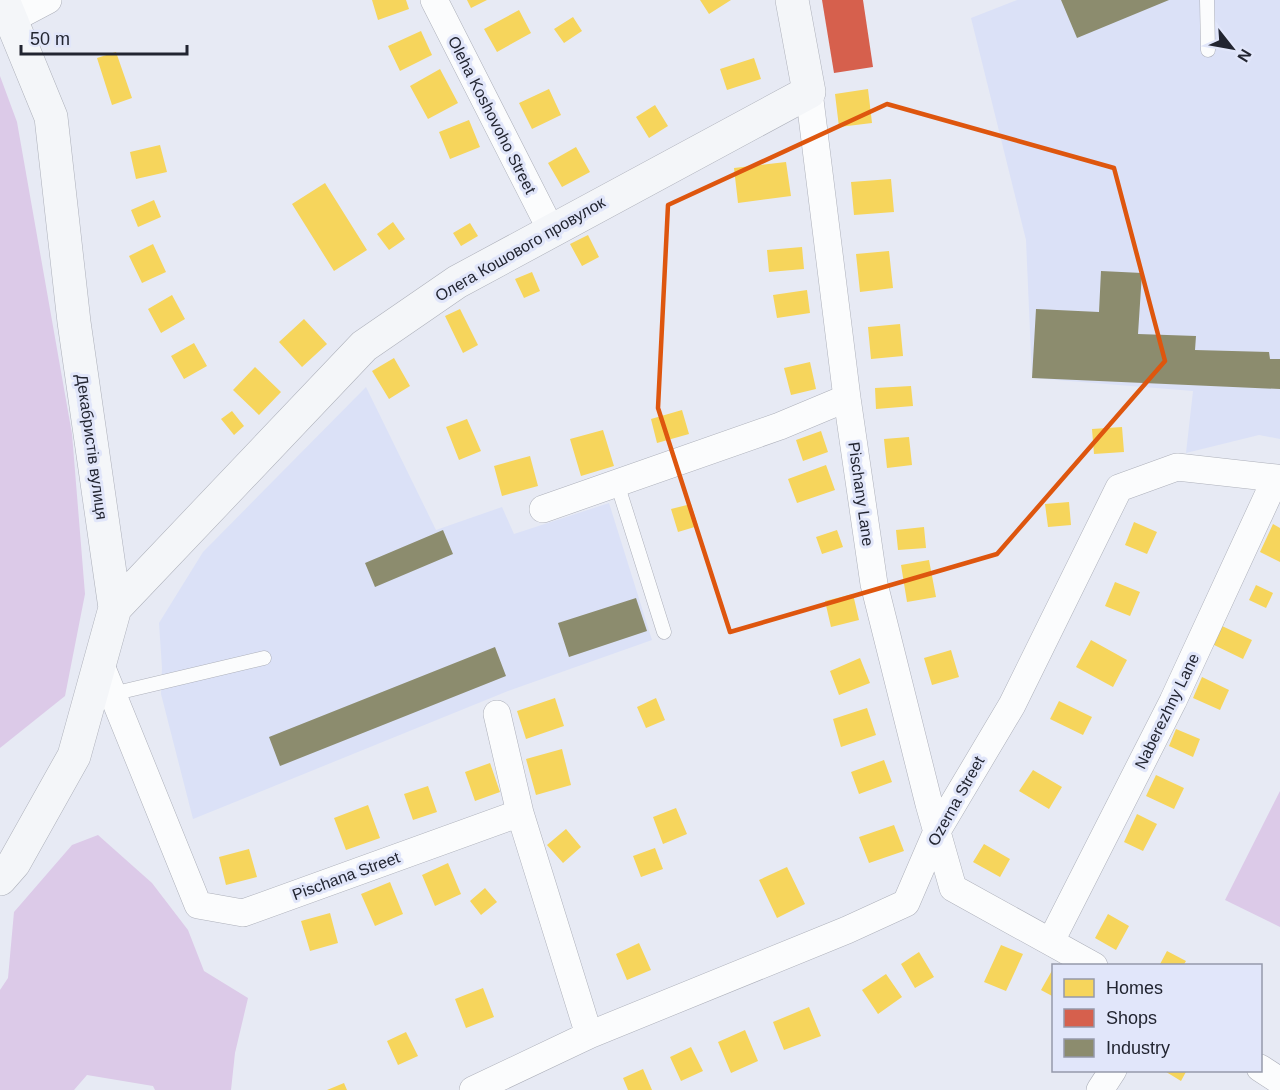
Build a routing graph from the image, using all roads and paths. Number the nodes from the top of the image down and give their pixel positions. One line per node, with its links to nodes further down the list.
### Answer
1 (48, 0): 5 (street)
2 (434, 0): 8 (street, Oleha Koshovoho Street)
3 (792, 0): 7 (street)
4 (1207, 0): 6 (lane)
5 (7, 10): 13 (street, Декабристів вулиця)
6 (1208, 50)
7 (809, 92): 8 (street, Олега Кошового провулок); 9 (street, Pischany Lane)
8 (551, 230): 13 (street, Олега Кошового провулок)
9 (847, 398): 11 (street); 20 (street, Pischany Lane)
10 (1276, 478): 20 (street, Ozerna Street); 22 (street, Naberezhny Lane)
11 (617, 483): 12 (street); 14 (lane)
12 (543, 509)
13 (115, 608): 16 (street, Декабристів вулиця)
14 (663, 632)
15 (264, 658): 17 (lane)
16 (100, 663): 17 (street, Pischana Street); 21 (street, Декабристів вулиця)
17 (112, 694): 19 (street, Pischana Street)
18 (497, 714): 19 (street)
19 (520, 813): 24 (street)
20 (937, 831): 22 (street, Pischany Lane); 24 (street, Ozerna Street)
21 (0, 879)
22 (1051, 940): 23 (street)
23 (1092, 964)
24 (589, 1035): 28 (street, Ozerna Street)
25 (1262, 1069): 27 (street)
26 (1112, 1072): 29 (street)
27 (1280, 1081)
28 (473, 1090)
29 (1100, 1090)

